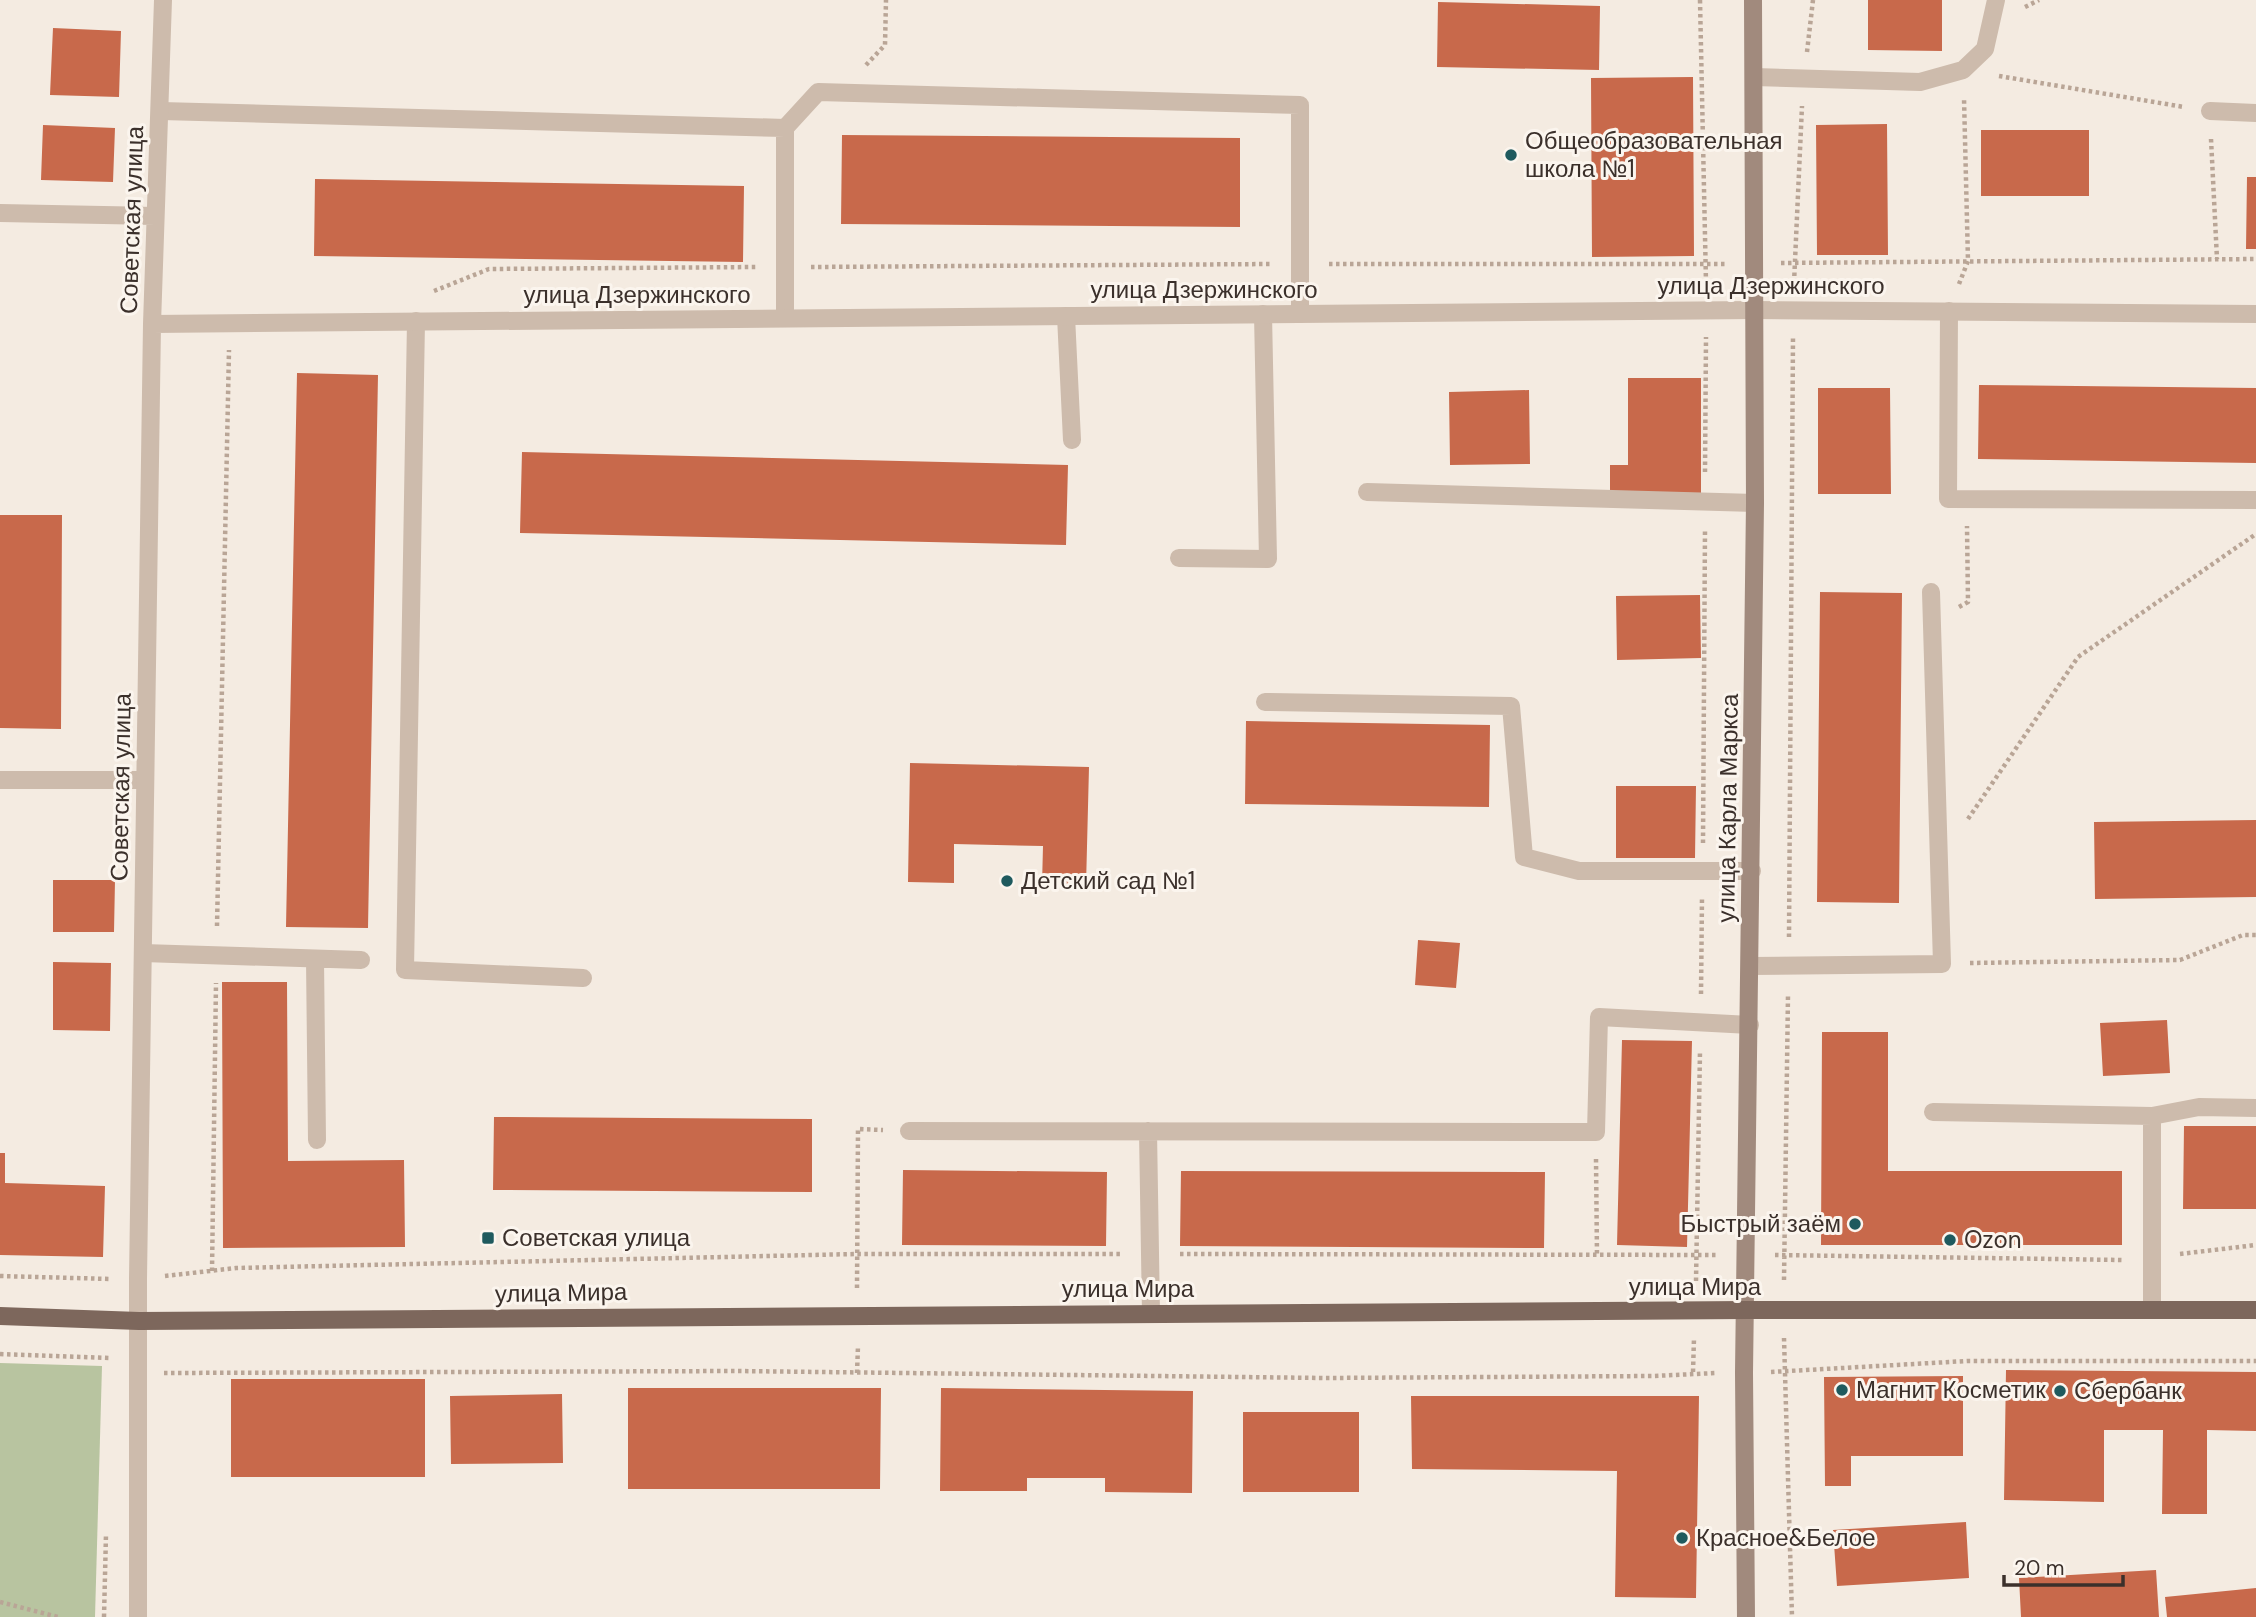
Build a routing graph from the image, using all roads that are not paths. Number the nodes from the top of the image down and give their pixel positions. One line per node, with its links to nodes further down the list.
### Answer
1 (163, 0): 5 (street, Советская улица)
2 (1753, 0): 4 (main road, улица Карла Маркса)
3 (1996, 0): 4 (street)
4 (1754, 77): 11 (main road, улица Карла Маркса)
5 (161, 111): 8 (street); 10 (street, Советская улица)
6 (2210, 111): 7 (street)
7 (2256, 113)
8 (785, 128): 14 (street); 17 (street)
9 (0, 213): 10 (street)
10 (155, 216): 19 (street, Советская улица)
11 (1755, 310): 12 (street, улица Дзержинского); 14 (street, улица Дзержинского); 23 (main road, улица Карла Маркса)
12 (1950, 311): 15 (street, улица Дзержинского); 22 (street)
13 (1263, 314): 14 (street, улица Дзержинского); 16 (street, улица Дзержинского); 24 (street)
14 (1300, 314)
15 (2256, 314)
16 (1066, 316): 17 (street, улица Дзержинского); 20 (street)
17 (785, 318): 18 (street, улица Дзержинского)
18 (416, 321): 19 (street, улица Дзержинского); 34 (street)
19 (152, 324): 28 (street, Советская улица)
20 (1072, 440)
21 (1367, 492): 23 (street)
22 (2256, 500)
23 (1755, 503): 29 (main road, улица Карла Маркса)
24 (1179, 558)
25 (1931, 592): 33 (street)
26 (1265, 702): 29 (street)
27 (0, 780): 28 (street)
28 (145, 780): 30 (street, Советская улица)
29 (1752, 871): 33 (main road, улица Карла Маркса)
30 (143, 953): 31 (street); 47 (street, Советская улица)
31 (315, 959): 32 (street); 41 (street)
32 (361, 960)
33 (1751, 966): 35 (main road, улица Карла Маркса)
34 (583, 978)
35 (1750, 1025): 40 (street); 42 (main road, улица Карла Маркса)
36 (2256, 1108): 38 (street)
37 (1933, 1112): 38 (street)
38 (2152, 1116): 43 (street)
39 (909, 1131): 40 (street)
40 (1149, 1131): 45 (street)
41 (317, 1140)
42 (1746, 1310): 43 (main road, улица Мира); 45 (main road, улица Мира); 49 (main road, улица Карла Маркса)
43 (2152, 1310): 44 (main road, улица Мира)
44 (2256, 1310)
45 (1151, 1314): 47 (main road, улица Мира)
46 (0, 1316): 47 (main road, улица Мира)
47 (139, 1321): 48 (street, Советская улица)
48 (138, 1617)
49 (1746, 1617)

